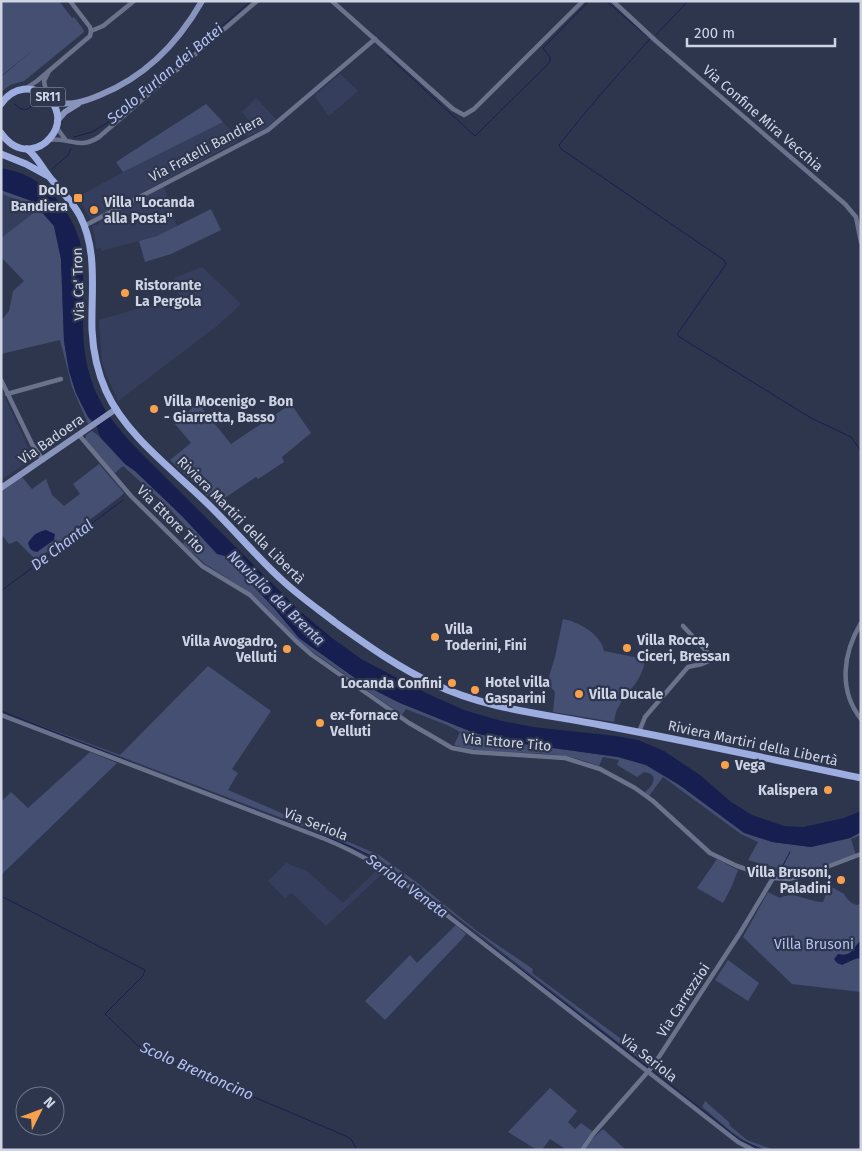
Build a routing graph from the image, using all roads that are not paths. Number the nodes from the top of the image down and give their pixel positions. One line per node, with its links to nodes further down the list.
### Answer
1 (70, 1): 8 (street)
2 (134, 1): 8 (street)
3 (202, 1): 13 (main road)
4 (257, 1): 17 (street)
5 (332, 1): 9 (street)
6 (583, 1): 9 (street)
7 (613, 1): 24 (street, Via Confine Mira Vecchia)
8 (91, 31): 10 (street)
9 (375, 40): 23 (street, Via Fratelli Bandiera)
10 (51, 68): 11 (street); 12 (street)
11 (25, 89): 12 (main road, SR11); 14 (main road, SR11)
12 (49, 99): 13 (main road); 15 (main road, SR11)
13 (81, 102): 15 (main road)
14 (1, 104)
15 (57, 124): 17 (street); 18 (main road, SR11)
16 (2, 136): 19 (main road)
17 (66, 140): 18 (street)
18 (46, 142): 19 (main road); 21 (main road, SR11)
19 (27, 149): 21 (main road, Via Ca' Tron)
20 (1, 154): 22 (main road)
21 (43, 167): 22 (main road, Via Ca' Tron)
22 (49, 176): 23 (main road, Via Ca' Tron)
23 (84, 226): 28 (main road, Via Ca' Tron)
24 (861, 242)
25 (60, 379): 27 (street)
26 (1, 380): 27 (street)
27 (7, 394): 30 (street)
28 (116, 410): 29 (main road, Via Badoera); 36 (main road, Riviera Martiri della Libertà)
29 (79, 435): 30 (main road, Via Badoera); 39 (street, Via Ettore Tito)
30 (43, 460): 31 (main road, Via Badoera)
31 (1, 488)
32 (861, 623): 35 (street)
33 (683, 626): 36 (street, Riviera Martiri della Libertà)
34 (1, 716): 40 (street, Via Seriola)
35 (861, 719)
36 (639, 732): 37 (main road, Riviera Martiri della Libertà)
37 (861, 778)
38 (861, 854): 39 (street, Via Ettore Tito)
39 (773, 878): 40 (street, Via Carrezzioi)
40 (650, 1070): 41 (street, Via Carrezzioi); 42 (street, Via Seriola)
41 (582, 1150)
42 (752, 1150)

